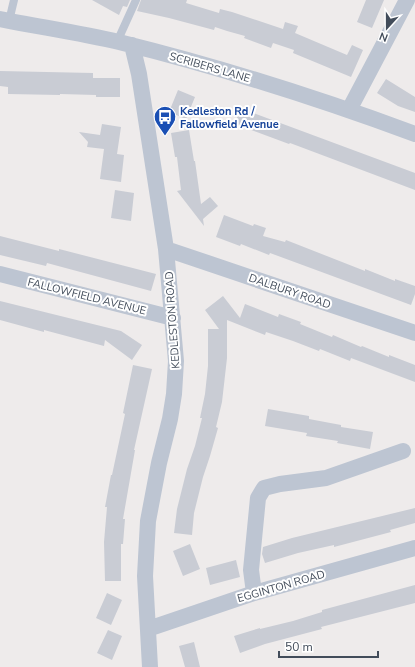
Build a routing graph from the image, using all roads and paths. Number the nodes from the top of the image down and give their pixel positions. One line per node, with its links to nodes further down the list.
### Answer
1 (14, 0): 4 (lane)
2 (136, 0): 5 (lane)
3 (407, 0): 6 (street)
4 (4, 20): 5 (street, SCRIBERS LANE)
5 (125, 44): 6 (street, SCRIBERS LANE); 8 (street, KEDLESTON ROAD)
6 (349, 110): 7 (street, SCRIBERS LANE)
7 (415, 134)
8 (166, 249): 10 (street, KEDLESTON ROAD); 11 (street, DALBURY ROAD)
9 (0, 274): 10 (street, FALLOWFIELD AVENUE)
10 (173, 318): 15 (street, KEDLESTON ROAD)
11 (415, 333)
12 (403, 451): 14 (street)
13 (415, 548): 14 (street, EGGINTON ROAD)
14 (254, 593): 15 (street, EGGINTON ROAD)
15 (148, 629): 16 (street, KEDLESTON ROAD)
16 (150, 667)

